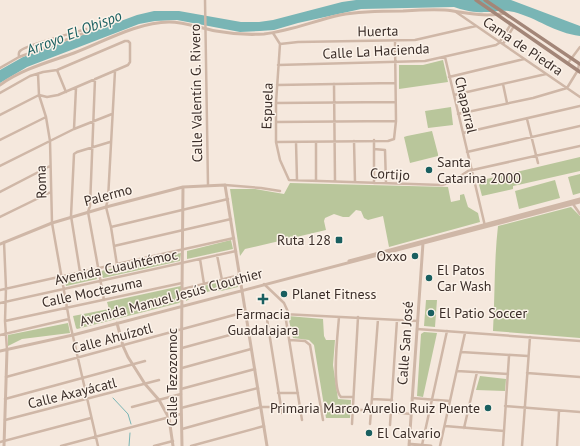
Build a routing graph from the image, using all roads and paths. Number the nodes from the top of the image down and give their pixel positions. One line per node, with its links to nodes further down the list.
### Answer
1 (204, 0): 9 (street, Calle Valentín G. Rivero)
2 (476, 0): 6 (main road)
3 (485, 0): 4 (main road)
4 (504, 12): 6 (street); 19 (main road)
5 (460, 14): 6 (street); 8 (street, Cama de Piedra); 12 (street)
6 (496, 14): 7 (main road)
7 (513, 25): 14 (street); 22 (main road)
8 (476, 26): 13 (street, Huerta); 14 (street, Cama de Piedra)
9 (205, 27): 12 (street); 36 (street); 88 (street, Calle Valentín G. Rivero)
10 (98, 28): 17 (street)
11 (86, 29): 17 (street)
12 (273, 33): 15 (street)
13 (395, 41): 15 (street, Huerta); 21 (street)
14 (501, 43): 18 (street, Calle La Hacienda); 20 (street, Cama de Piedra)
15 (280, 44): 24 (street, Espuela)
16 (580, 46): 19 (street)
17 (19, 57): 25 (street)
18 (445, 57): 21 (street, Calle La Hacienda); 31 (street, Chaparral)
19 (572, 58): 22 (street); 23 (main road)
20 (524, 59): 30 (street, Cama de Piedra); 31 (street)
21 (395, 63): 24 (street, Calle La Hacienda); 33 (street)
22 (568, 63): 28 (main road)
23 (579, 64): 28 (street)
24 (278, 65): 37 (street, Espuela)
25 (0, 68)
26 (57, 70): 27 (street); 29 (street); 41 (street)
27 (115, 71): 32 (street); 50 (street)
28 (579, 71): 39 (street)
29 (38, 74): 40 (street); 42 (street, Roma)
30 (546, 74): 35 (street); 39 (street, Cama de Piedra)
31 (449, 77): 43 (street, Chaparral)
32 (95, 79): 38 (street); 55 (street)
33 (395, 83): 34 (street); 45 (street)
34 (334, 84): 37 (street); 47 (street)
35 (503, 84): 43 (street); 48 (street)
36 (0, 85)
37 (277, 85): 46 (street, Espuela)
38 (76, 88): 41 (street); 60 (street)
39 (567, 88): 44 (street, Cama de Piedra); 48 (street)
40 (0, 92)
41 (66, 92): 42 (street)
42 (39, 95): 52 (street); 53 (street, Roma)
43 (454, 95): 51 (street, Chaparral)
44 (580, 97)
45 (395, 102): 47 (street); 56 (street)
46 (276, 103): 47 (street); 57 (street, Espuela)
47 (334, 103): 58 (street)
48 (507, 103): 51 (street)
49 (580, 106): 54 (street)
50 (112, 114): 55 (street); 68 (street)
51 (458, 114): 61 (street, Chaparral)
52 (0, 115)
53 (46, 117): 63 (street); 65 (street, Roma)
54 (527, 118): 61 (street); 62 (street)
55 (94, 121): 60 (street); 73 (street)
56 (396, 121): 58 (street); 64 (street)
57 (276, 122): 58 (street); 69 (street, Espuela)
58 (335, 122): 66 (street)
59 (580, 126): 62 (street)
60 (74, 129): 65 (street)
61 (463, 133): 75 (street, Chaparral)
62 (532, 137): 75 (street); 76 (street)
63 (0, 140)
64 (374, 140): 67 (street); 74 (street)
65 (50, 141): 78 (street); 79 (street, Roma)
66 (335, 141): 67 (street); 71 (street); 84 (street)
67 (354, 141): 85 (street)
68 (110, 142): 73 (street); 98 (street)
69 (276, 142): 70 (street); 81 (street, Espuela)
70 (296, 142): 71 (street); 82 (street)
71 (316, 142): 83 (street)
72 (580, 146): 76 (street, Cortijo)
73 (92, 147): 100 (street); 102 (street)
74 (374, 149): 86 (street); 87 (street)
75 (467, 152): 80 (street, Chaparral)
76 (537, 156): 77 (street); 80 (street, Cortijo)
77 (538, 163)
78 (0, 166)
79 (50, 166): 92 (street); 93 (street, Roma)
80 (472, 170): 87 (street, Cortijo); 106 (street, Chaparral)
81 (289, 180): 82 (street, Cortijo)
82 (296, 180): 83 (street, Cortijo)
83 (316, 180): 84 (street, Cortijo)
84 (335, 181): 85 (street, Cortijo)
85 (355, 182): 86 (street, Cortijo)
86 (374, 183): 87 (street, Cortijo)
87 (386, 183)
88 (208, 185): 89 (street, Palermo); 90 (street, Palermo)
89 (225, 185): 91 (street); 95 (street)
90 (183, 187): 98 (street, Palermo); 99 (street, Calle Tezozomoc)
91 (280, 191)
92 (0, 192)
93 (51, 192): 103 (street); 105 (street, Roma)
94 (580, 199): 97 (street, Avenida Manuel Jesús Clouthier)
95 (228, 200): 99 (street); 104 (street)
96 (580, 202): 97 (street, Avenida Manuel Jesús Clouthier)
97 (572, 203): 101 (street); 106 (street, Avenida Manuel Jesús Clouthier)
98 (106, 207): 100 (street, Palermo); 107 (street)
99 (184, 211): 107 (street); 108 (street, Calle Tezozomoc)
100 (88, 212): 102 (street, Palermo); 120 (street)
101 (580, 214)
102 (71, 216): 105 (street, Palermo); 123 (street)
103 (0, 218)
104 (231, 219): 108 (street); 109 (street)
105 (52, 223): 110 (street, Palermo); 125 (street, Roma)
106 (485, 226): 111 (street, Avenida Manuel Jesús Clouthier)
107 (111, 227): 113 (street)
108 (183, 230): 113 (street); 114 (street, Calle Tezozomoc)
109 (234, 238): 114 (street); 115 (street)
110 (4, 242): 112 (street, Palermo); 121 (street)
111 (423, 242): 130 (street, Avenida Manuel Jesús Clouthier); 152 (street, Calle San José)
112 (0, 244)
113 (114, 246): 119 (street)
114 (183, 250): 118 (street, Calle Tezozomoc); 119 (street)
115 (236, 251): 116 (street, Avenida Cuauhtémoc); 124 (street)
116 (217, 256): 117 (street, Avenida Cuauhtémoc); 126 (street)
117 (200, 259): 118 (street, Avenida Cuauhtémoc); 129 (street)
118 (183, 263): 127 (street, Avenida Cuauhtémoc); 128 (street, Calle Tezozomoc)
119 (117, 264): 120 (street)
120 (99, 268): 123 (street); 127 (street)
121 (5, 269): 122 (street); 131 (street)
122 (0, 270)
123 (80, 272): 125 (street)
124 (240, 275): 126 (street); 135 (street)
125 (62, 276): 131 (street); 132 (street, Roma)
126 (222, 280): 129 (street)
127 (101, 282): 132 (street, Avenida Cuauhtémoc); 136 (street)
128 (183, 282): 133 (street, Calle Tezozomoc); 136 (street, Calle Moctezuma)
129 (204, 284): 133 (street)
130 (264, 284): 135 (street, Avenida Manuel Jesús Clouthier); 143 (street)
131 (6, 288): 134 (street); 137 (street)
132 (64, 289): 137 (street, Avenida Cuauhtémoc); 140 (street, Roma)
133 (183, 289): 139 (street, Calle Tezozomoc)
134 (0, 290)
135 (242, 290): 139 (street, Avenida Manuel Jesús Clouthier); 141 (street)
136 (104, 300): 140 (street, Calle Moctezuma)
137 (6, 302): 138 (street, Avenida Cuauhtémoc); 144 (street)
138 (0, 303)
139 (183, 306): 153 (street, Avenida Manuel Jesús Clouthier); 154 (street, Calle Tezozomoc)
140 (67, 308): 148 (street, Roma); 151 (street, Calle Moctezuma)
141 (245, 312): 142 (street, Calle Ahuízotl); 154 (street, Calle Ahuízotl); 156 (street)
142 (266, 313): 143 (street, Calle Ahuízotl); 189 (street)
143 (287, 314): 145 (street, Calle Ahuízotl); 163 (street)
144 (5, 317): 147 (street); 151 (street)
145 (339, 317): 146 (street, Calle Ahuízotl); 192 (street)
146 (358, 317): 149 (street, Calle Ahuízotl); 192 (street)
147 (0, 319)
148 (69, 319): 159 (street); 161 (street, Roma)
149 (378, 319): 150 (street, Calle Ahuízotl); 196 (street)
150 (397, 320): 152 (street, Calle Ahuízotl); 198 (street)
151 (5, 321): 159 (street)
152 (418, 321): 155 (street, Calle San José)
153 (117, 323): 161 (street, Avenida Manuel Jesús Clouthier); 165 (street)
154 (183, 328): 165 (street, Calle Ahuízotl); 166 (street, Calle Tezozomoc)
155 (417, 329): 157 (street); 193 (street, Calle San José)
156 (248, 330): 166 (street); 167 (street)
157 (447, 331): 158 (street); 199 (street)
158 (466, 333): 162 (street); 170 (street)
159 (6, 334): 160 (street); 168 (street)
160 (0, 335)
161 (73, 335): 168 (street, Avenida Manuel Jesús Clouthier); 173 (street, Roma)
162 (530, 338): 164 (street); 172 (street)
163 (290, 340): 190 (street); 219 (street)
164 (580, 341)
165 (123, 346): 173 (street, Calle Ahuízotl); 175 (street)
166 (182, 348): 176 (street, Calle Tezozomoc)
167 (251, 349): 176 (street); 177 (street)
168 (7, 350): 169 (street, Avenida Manuel Jesús Clouthier); 182 (street)
169 (0, 351)
170 (461, 352): 171 (street); 178 (street)
171 (509, 356): 172 (street); 181 (street)
172 (528, 356): 180 (street)
173 (78, 357): 182 (street, Calle Ahuízotl); 184 (street, Roma)
174 (145, 361): 175 (street)
175 (132, 364): 184 (street); 186 (street)
176 (182, 368): 188 (street, Calle Tezozomoc)
177 (255, 369): 187 (street); 188 (street)
178 (457, 371): 179 (street); 200 (street)
179 (477, 372): 181 (street); 225 (street)
180 (527, 373): 183 (street); 206 (street)
181 (508, 374): 201 (street)
182 (6, 376): 194 (street)
183 (580, 377)
184 (82, 378): 194 (street); 195 (street, Roma)
185 (160, 380): 186 (street, Calle Axayácatl)
186 (145, 384): 195 (street, Calle Axayácatl); 197 (street)
187 (258, 388): 203 (street); 205 (street)
188 (182, 389): 191 (street, Calle Tezozomoc)
189 (278, 392): 190 (street); 204 (street)
190 (298, 393): 218 (street)
191 (181, 394): 197 (street); 205 (street, Calle Tezozomoc)
192 (353, 397): 207 (street)
193 (412, 398): 199 (street); 214 (street, Calle San José)
194 (5, 399): 217 (street)
195 (87, 399): 215 (street, Roma); 217 (street, Calle Axayácatl)
196 (372, 399): 198 (street); 209 (street)
197 (159, 400): 202 (street); 216 (street)
198 (392, 400): 210 (street)
199 (431, 400): 200 (street); 232 (street)
200 (450, 401): 224 (street)
201 (506, 406): 206 (street); 227 (street)
202 (132, 407)
203 (261, 407): 204 (street); 223 (street); 226 (street)
204 (280, 407): 212 (street)
205 (182, 408): 213 (street, Calle Tezozomoc)
206 (525, 408): 208 (street); 244 (street)
207 (352, 409): 209 (street); 220 (street)
208 (560, 410): 211 (street); 245 (street)
209 (371, 411): 221 (street)
210 (391, 412): 214 (street); 222 (street)
211 (580, 412)
212 (282, 413)
213 (181, 414): 216 (street); 226 (street, Calle Tezozomoc)
214 (411, 414): 231 (street, Calle San José)
215 (91, 418): 228 (street, Roma); 230 (street)
216 (169, 418): 228 (street); 229 (street)
217 (4, 420): 230 (street)
218 (302, 420)
219 (323, 420)
220 (352, 424)
221 (370, 424)
222 (390, 425)
223 (264, 426): 239 (street); 240 (street)
224 (445, 426): 225 (street); 242 (street)
225 (464, 428): 227 (street)
226 (182, 429): 238 (street, Calle Tezozomoc)
227 (504, 431): 243 (street)
228 (96, 437): 234 (street); 235 (street, Roma)
229 (173, 441): 236 (street); 237 (street)
230 (2, 442): 233 (street)
231 (409, 445): 232 (street)
232 (422, 445): 241 (street)
233 (4, 446)
234 (61, 446)
235 (98, 446)
236 (154, 446)
237 (174, 446)
238 (182, 446)
239 (191, 446)
240 (266, 446)
241 (431, 446)
242 (440, 446)
243 (503, 446)
244 (522, 446)
245 (558, 446)

